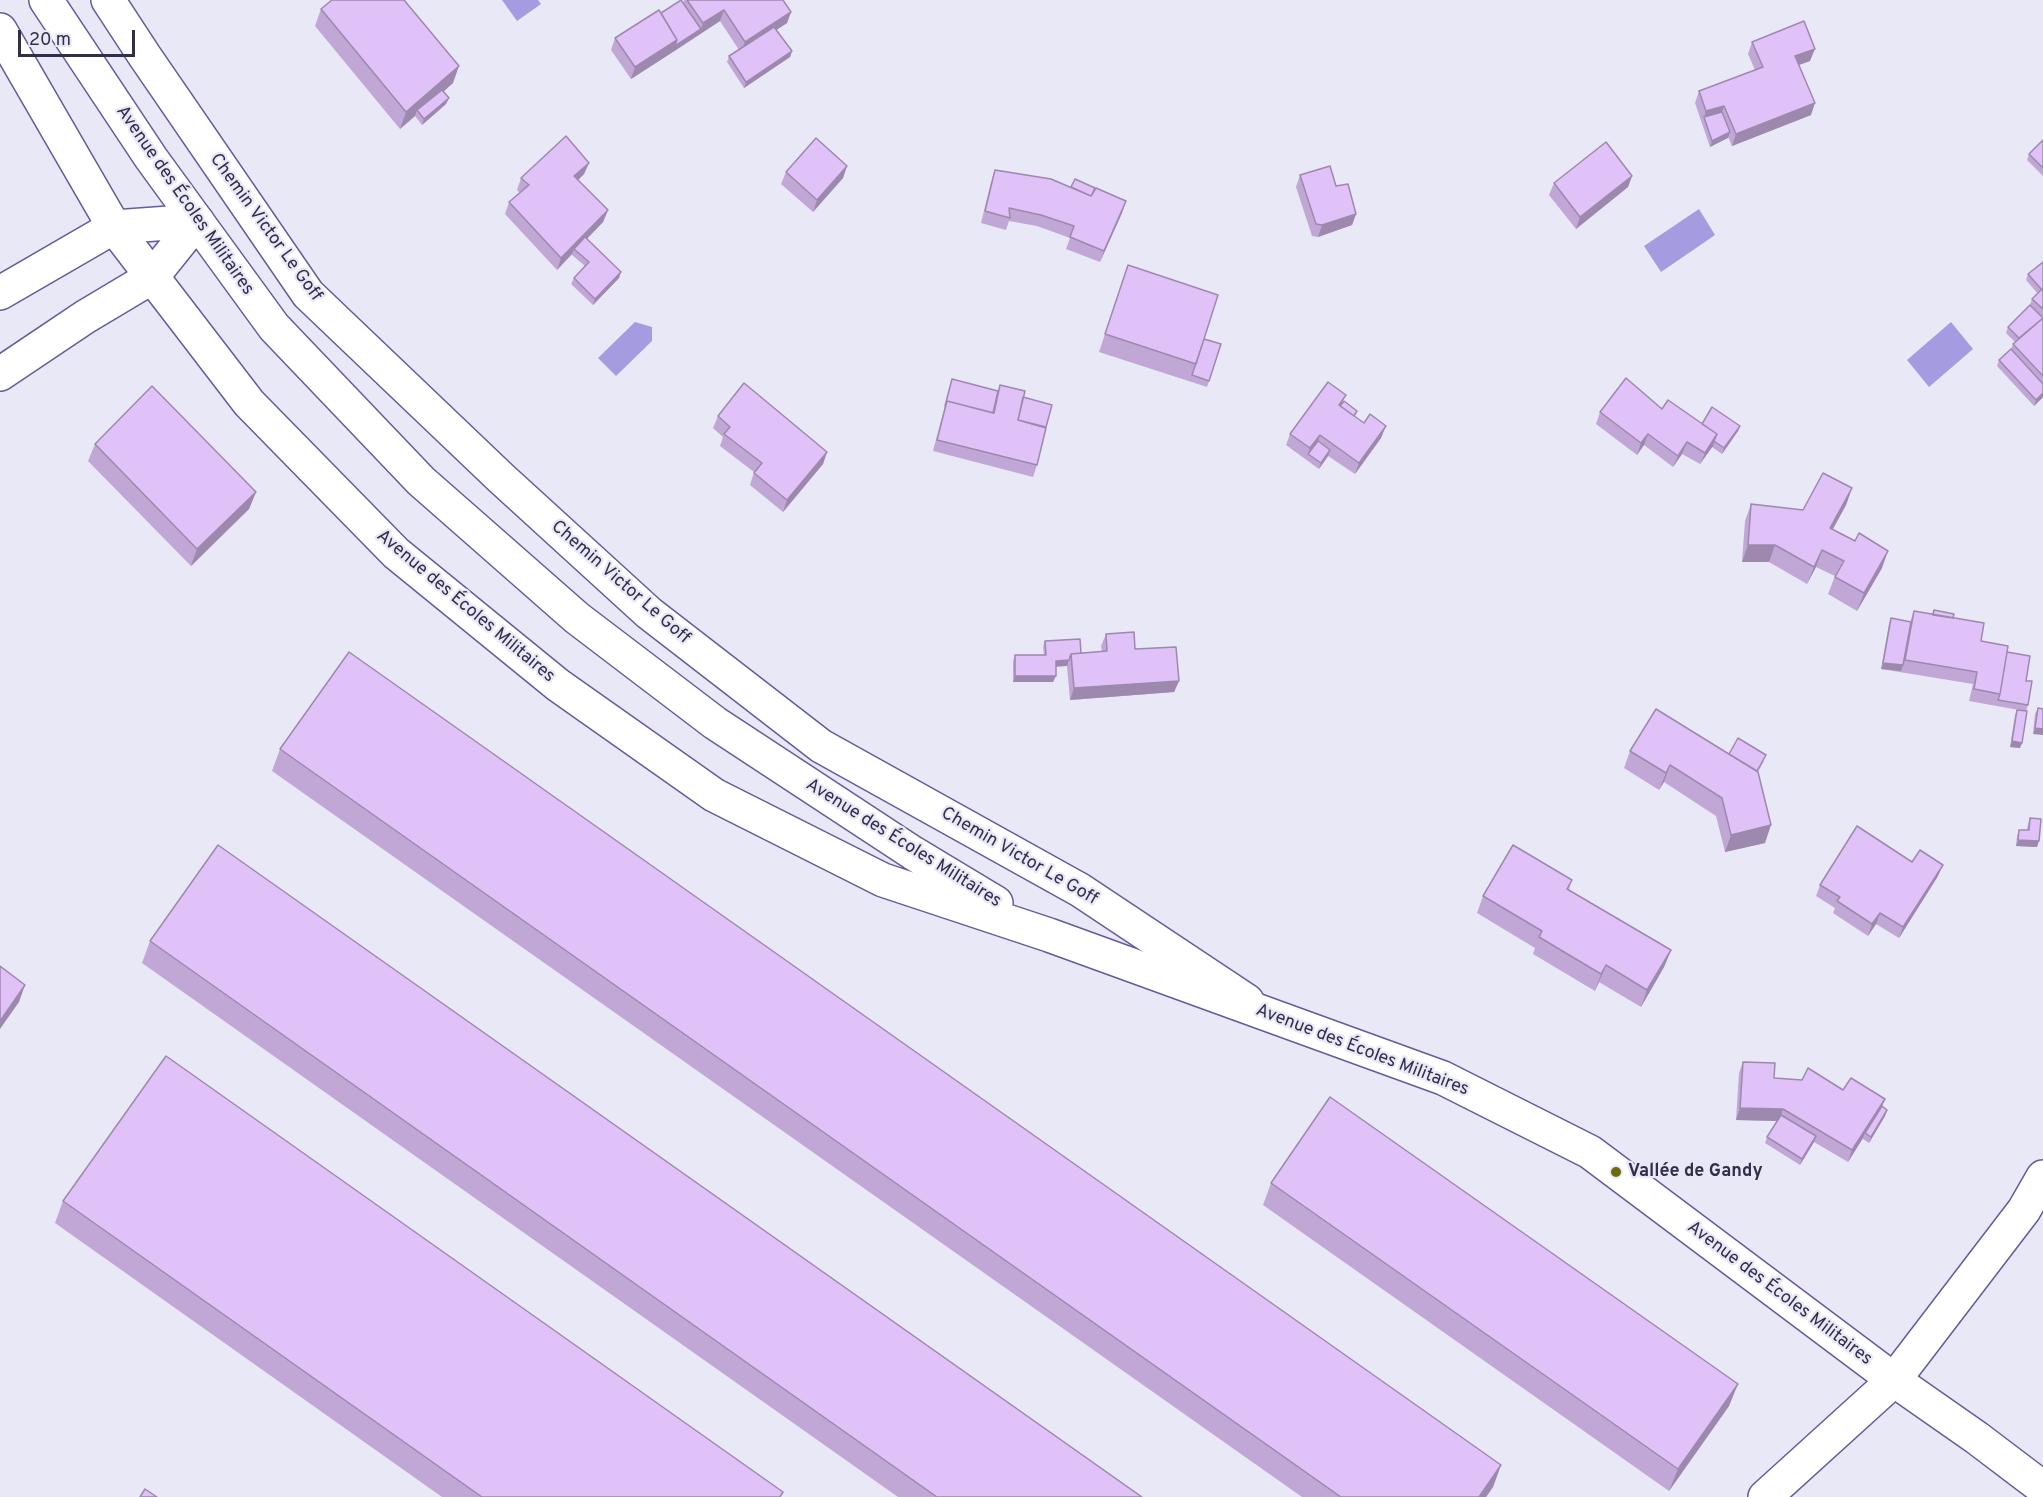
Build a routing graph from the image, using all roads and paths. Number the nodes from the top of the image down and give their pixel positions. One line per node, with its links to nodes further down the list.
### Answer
1 (46, 0): 4 (street, Avenue des Écoles Militaires)
2 (108, 0): 10 (street, Chemin Victor Le Goff)
3 (0, 30): 5 (street, Avenue des Écoles Militaires)
4 (197, 221): 5 (street); 6 (street); 9 (street, Avenue des Écoles Militaires)
5 (114, 228): 6 (street, Avenue des Écoles Militaires); 7 (street)
6 (152, 277): 8 (street); 9 (street, Avenue des Écoles Militaires)
7 (0, 293)
8 (0, 374)
9 (1048, 935): 10 (street, Avenue des Écoles Militaires)
10 (1268, 1015): 12 (street, Avenue des Écoles Militaires)
11 (2043, 1177): 12 (street)
12 (1894, 1380): 13 (street, Avenue des Écoles Militaires); 14 (street)
13 (2043, 1488)
14 (1765, 1497)

